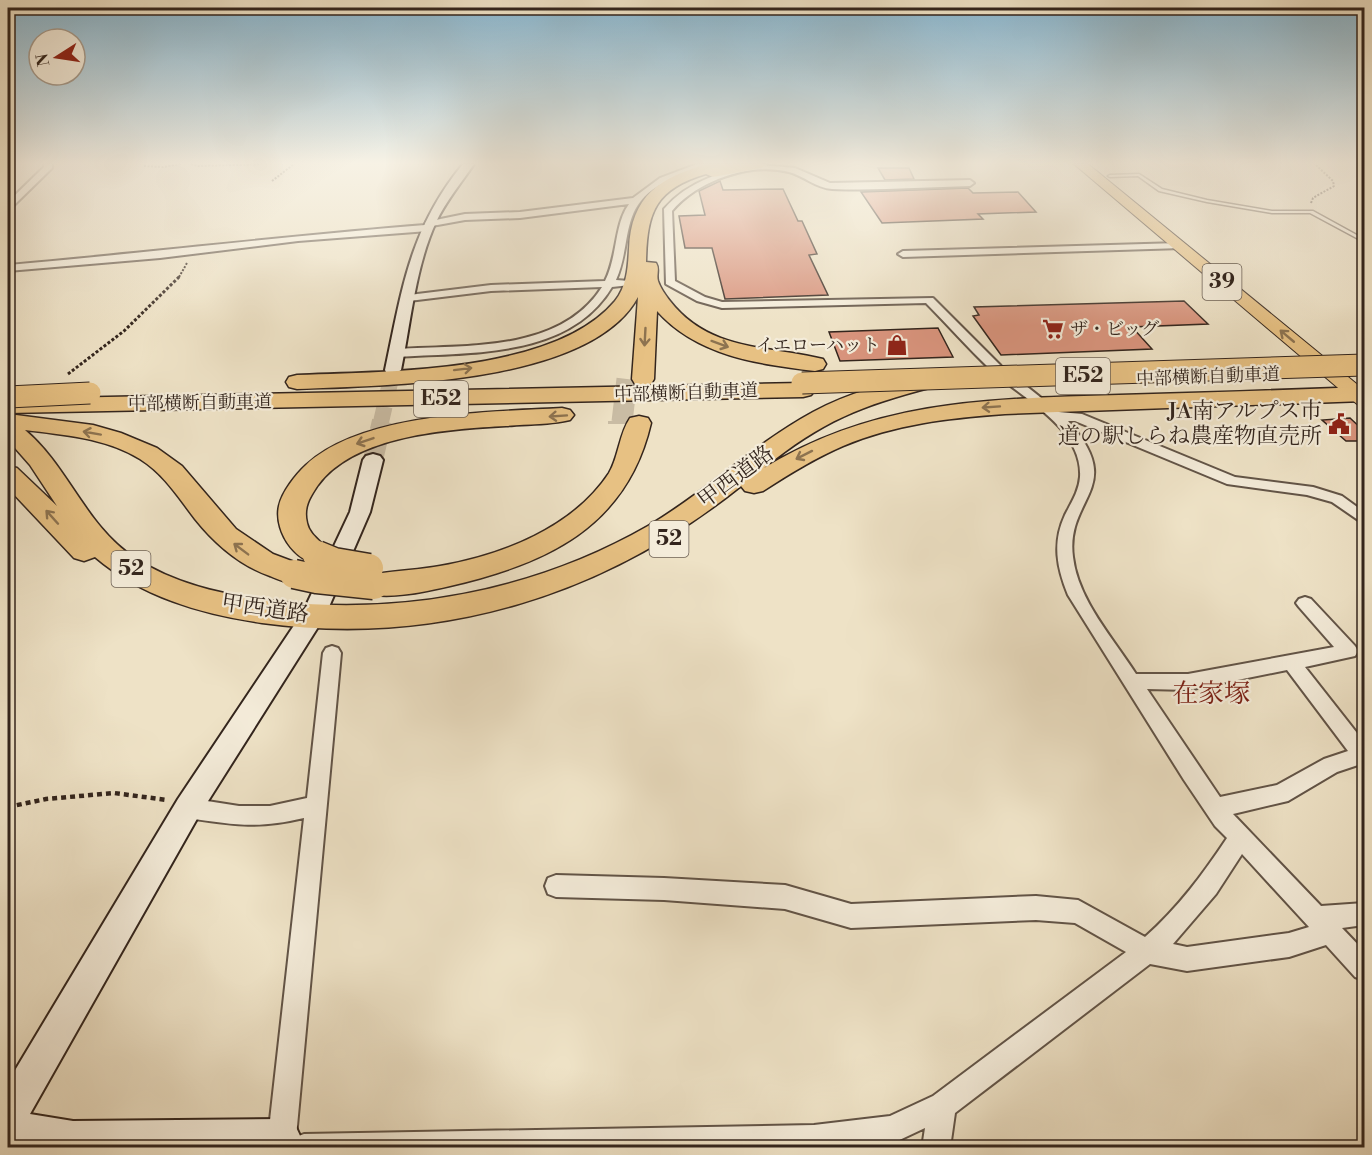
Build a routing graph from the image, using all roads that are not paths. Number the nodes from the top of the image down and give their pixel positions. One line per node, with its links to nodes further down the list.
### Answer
1 (433, 218): 10 (street)
2 (458, 218): 10 (street)
3 (626, 218): 17 (street)
4 (642, 218): 15 (highway)
5 (653, 218): 15 (highway)
6 (667, 218): 16 (street)
7 (1145, 218): 12 (main road, 39)
8 (1160, 218): 21 (main road, 39)
9 (1322, 218): 11 (lane)
10 (428, 226): 14 (street); 18 (street)
11 (1365, 241)
12 (1179, 246): 13 (street); 21 (main road, 39, one-way to 12)
13 (903, 254)
14 (8, 267)
15 (642, 282): 16 (street); 17 (street); 22 (highway, one-way to 22, bridge); 25 (highway); 29 (highway, one-way to 15)
16 (670, 282): 23 (street)
17 (609, 284): 18 (street); 19 (street)
18 (409, 298): 19 (street)
19 (397, 353): 24 (street)
20 (1365, 355): 21 (highway, 甲西道路 / 52)
21 (1324, 356): 23 (highway, 甲西道路 / 52); 26 (main road, 39)
22 (1365, 364): 27 (highway, 中部横断自動車道 / E52, bridge)
23 (998, 369): 31 (street); 40 (highway, 甲西道路 / 52)
24 (393, 370)
25 (635, 379)
26 (1363, 388): 27 (highway, 中部横断自動車道 / E52); 31 (highway, 甲西道路 / 52)
27 (803, 391): 29 (highway, 中部横断自動車道 / E52); 38 (highway, one-way to 38, bridge)
28 (8, 398): 29 (highway, 中部横断自動車道 / E52, bridge)
29 (85, 399): 30 (highway, 中部横断自動車道 / E52)
30 (8, 406)
31 (1047, 410): 37 (street); 40 (highway, 甲西道路 / 52, one-way to 40); 43 (street)
32 (8, 421): 38 (highway, one-way to 32, bridge)
33 (631, 424): 38 (highway)
34 (8, 428): 40 (highway, 甲西道路 / 52)
35 (373, 460): 40 (street)
36 (8, 474): 40 (highway, 甲西道路 / 52, one-way to 36)
37 (1365, 519)
38 (377, 577)
39 (1305, 603): 42 (street)
40 (309, 622): 44 (street)
41 (333, 653): 45 (street)
42 (1292, 663): 43 (street); 46 (street)
43 (1131, 681): 46 (street)
44 (190, 805): 45 (street); 54 (street)
45 (316, 806): 56 (street)
46 (1215, 808): 47 (street)
47 (1240, 838): 50 (street); 51 (street)
48 (556, 886): 51 (street)
49 (1365, 914): 50 (street)
50 (1323, 925): 51 (street); 52 (street)
51 (1147, 951): 53 (street)
52 (1365, 968)
53 (943, 1106): 56 (street); 57 (street)
54 (8, 1116)
55 (8, 1130): 56 (street)
56 (289, 1144)
57 (936, 1148)

